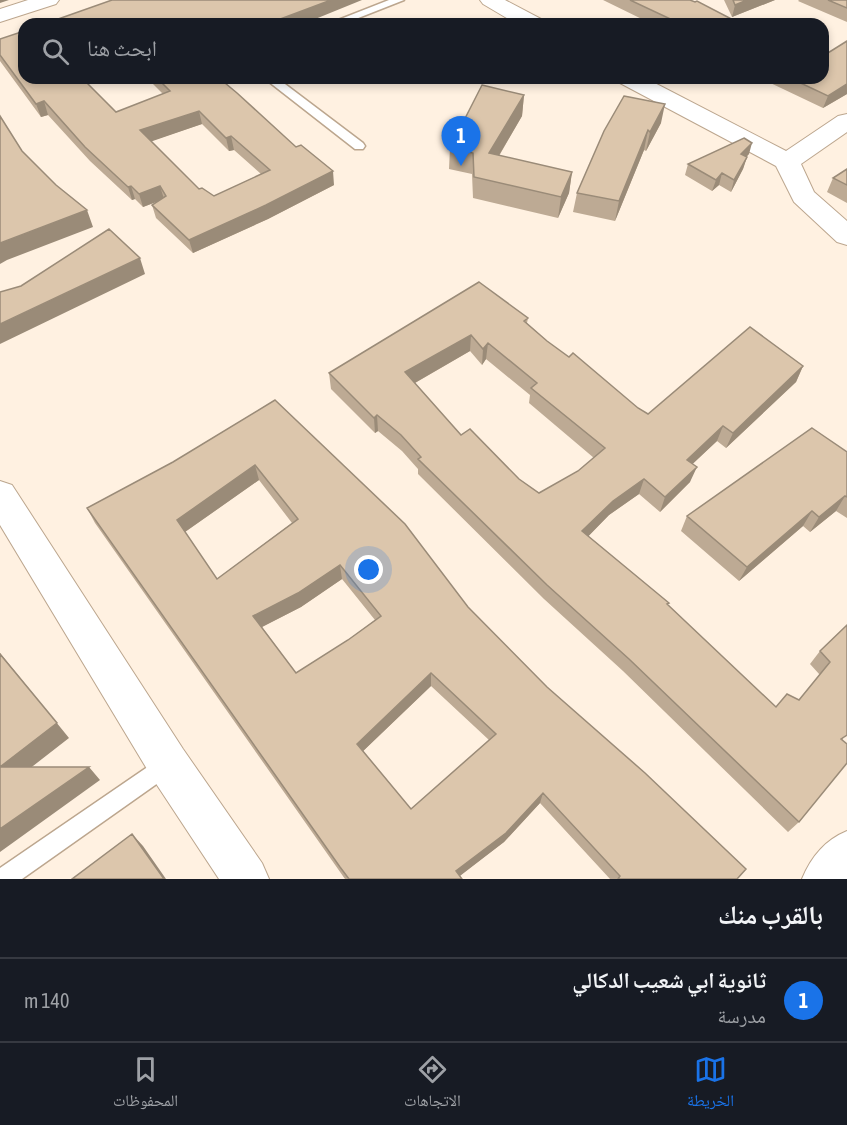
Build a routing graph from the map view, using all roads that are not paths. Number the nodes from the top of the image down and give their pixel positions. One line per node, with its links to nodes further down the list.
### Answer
1 (49, 0): 4 (street)
2 (399, 0): 5 (lane)
3 (490, 0): 6 (street)
4 (0, 16)
5 (350, 18)
6 (522, 18)
7 (278, 84): 10 (lane)
8 (639, 84): 11 (street)
9 (847, 121): 11 (street)
10 (359, 146)
11 (787, 162): 12 (street)
12 (847, 236)
13 (0, 495): 14 (street)
14 (168, 764): 16 (lane); 17 (street)
15 (847, 853): 18 (street)
16 (3, 879)
17 (246, 879)
18 (825, 879)

